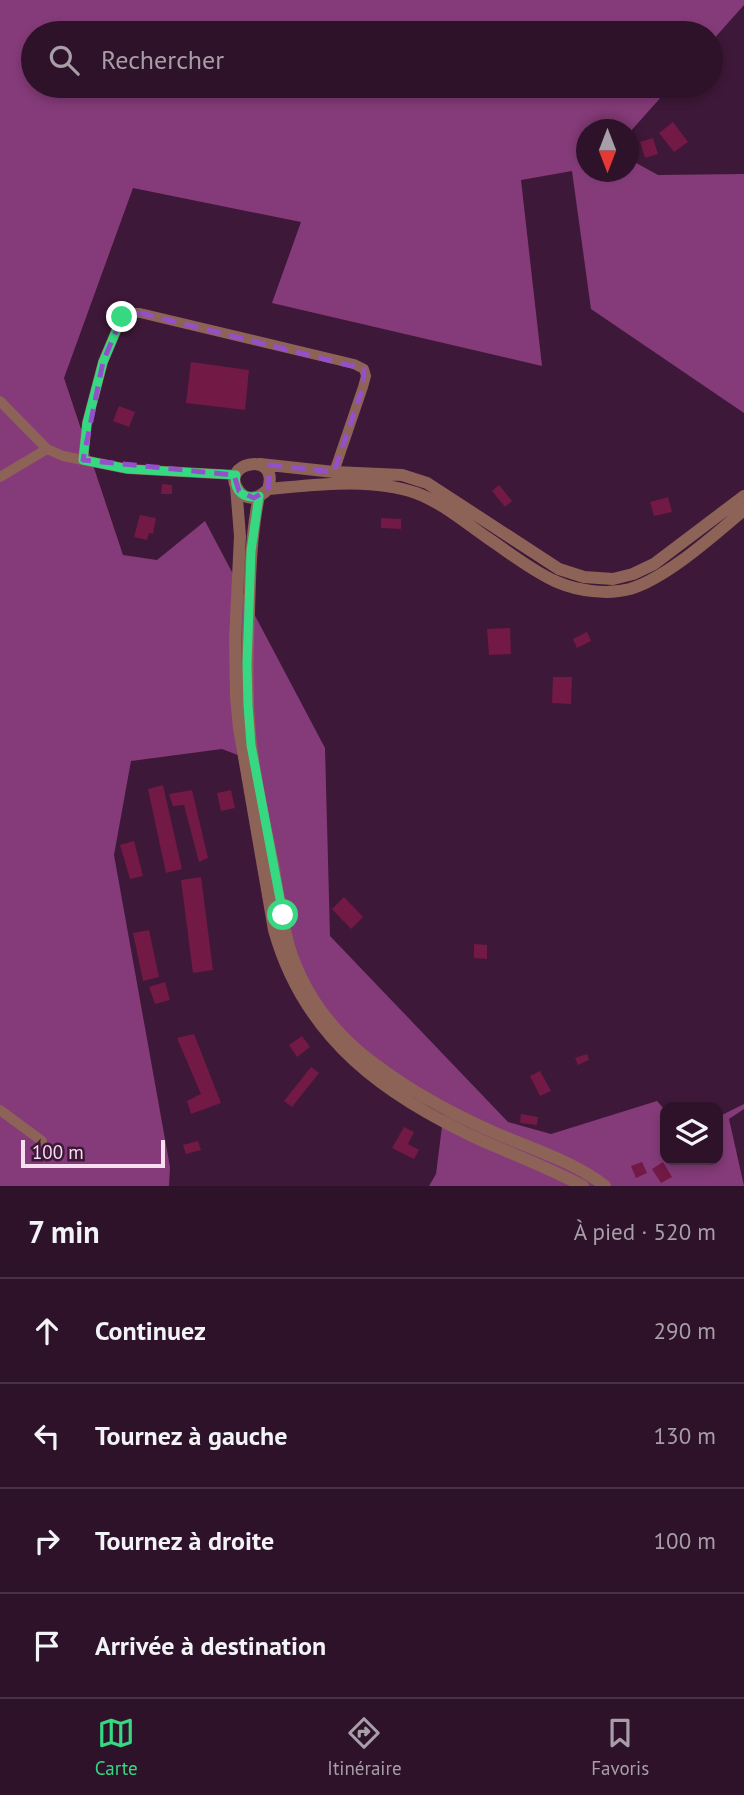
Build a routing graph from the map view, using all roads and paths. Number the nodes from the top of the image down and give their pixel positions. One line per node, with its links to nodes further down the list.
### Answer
1 (0, 401): 2 (street)
2 (47, 449): 3 (street); 6 (street)
3 (83, 460): 5 (street); 7 (street)
4 (259, 464): 5 (street); 7 (street); 8 (street)
5 (334, 472): 9 (street)
6 (0, 477)
7 (236, 481): 8 (street); 13 (street)
8 (263, 492): 10 (street); 14 (street)
9 (744, 496)
10 (744, 510)
11 (0, 1110): 12 (street)
12 (42, 1142)
13 (583, 1186)
14 (605, 1186)

